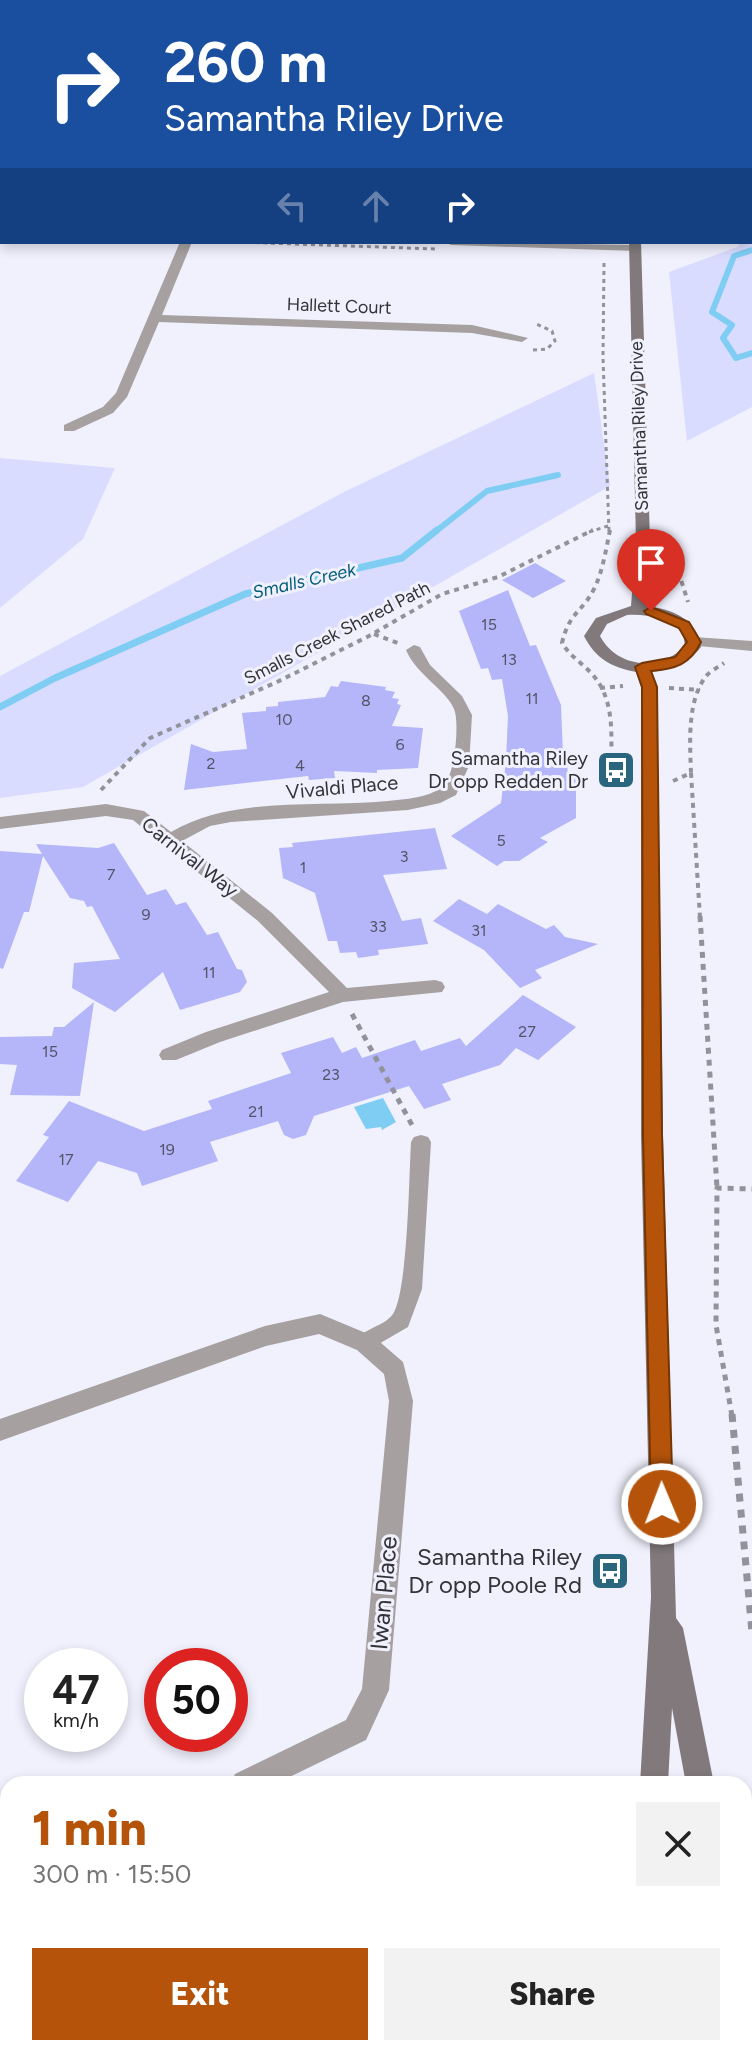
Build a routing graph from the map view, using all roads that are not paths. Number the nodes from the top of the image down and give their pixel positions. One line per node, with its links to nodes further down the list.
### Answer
1 (185, 244): 4 (street)
2 (635, 245): 3 (street); 7 (main road, Samantha Riley Drive)
3 (448, 246)
4 (154, 318): 5 (street, Hallett Court); 6 (street)
5 (522, 338)
6 (69, 428)
7 (638, 610): 8 (main road); 11 (main road)
8 (694, 642): 9 (street); 11 (main road)
9 (752, 646)
10 (414, 650): 13 (street, Vivaldi Place)
11 (642, 667): 20 (main road)
12 (0, 823): 13 (street, Carnival Way)
13 (171, 840): 15 (street, Carnival Way)
14 (435, 987): 15 (street)
15 (342, 995): 16 (street)
16 (169, 1055)
17 (421, 1142): 18 (lane)
18 (365, 1343): 19 (street, Iwan Place); 21 (street, Iwan Place)
19 (0, 1430)
20 (664, 1597): 22 (main road); 23 (main road)
21 (261, 1776)
22 (654, 1776)
23 (698, 1776)

